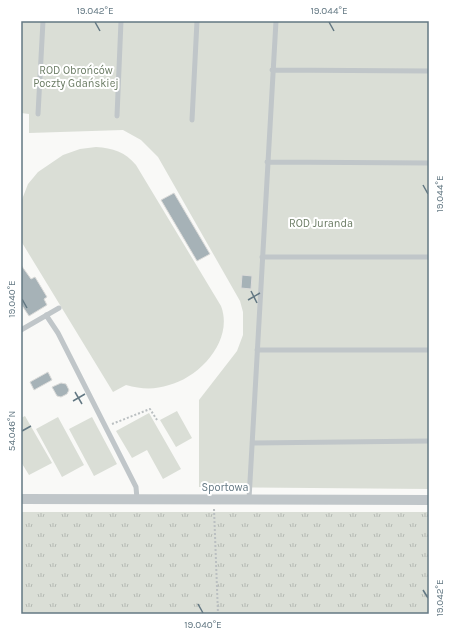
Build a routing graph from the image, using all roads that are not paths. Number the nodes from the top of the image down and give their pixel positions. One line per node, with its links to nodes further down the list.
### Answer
1 (43, 21): 7 (lane)
2 (121, 21): 8 (lane)
3 (197, 21): 9 (lane)
4 (276, 21): 5 (lane)
5 (272, 70): 6 (lane); 10 (lane)
6 (429, 71)
7 (38, 114)
8 (117, 116)
9 (192, 120)
10 (267, 162): 11 (lane); 12 (lane)
11 (429, 163)
12 (262, 257): 13 (lane); 17 (lane)
13 (429, 257)
14 (59, 308): 15 (lane)
15 (46, 315): 16 (lane); 22 (lane)
16 (21, 330)
17 (257, 350): 18 (lane); 20 (lane)
18 (429, 350)
19 (429, 441): 20 (lane)
20 (252, 443): 23 (lane)
21 (21, 499): 22 (street, Sportowa)
22 (137, 499): 23 (street, Sportowa)
23 (249, 499): 24 (street, Sportowa)
24 (429, 500)

